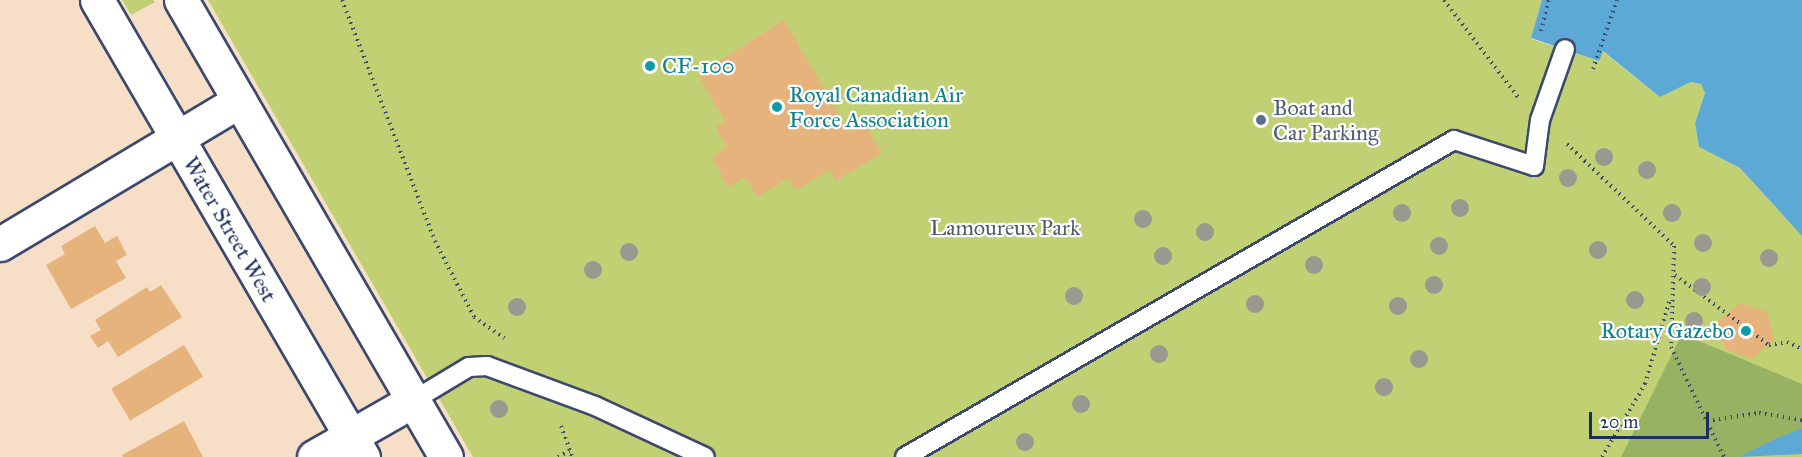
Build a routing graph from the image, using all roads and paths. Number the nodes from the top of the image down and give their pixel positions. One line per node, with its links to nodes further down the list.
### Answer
1 (97, 0): 10 (main road, Water Street West)
2 (181, 0): 9 (main road)
3 (342, 0): 14 (path)
4 (1549, 0): 6 (path)
5 (1617, 0): 8 (path)
6 (1538, 41)
7 (1565, 49): 25 (lane)
8 (1593, 69)
9 (239, 101): 10 (main road); 15 (main road)
10 (177, 139): 11 (main road); 18 (main road, Water Street West)
11 (0, 244)
12 (1674, 276): 13 (path)
13 (1802, 349)
14 (546, 387): 15 (lane); 19 (path); 24 (lane)
15 (414, 400): 18 (main road); 21 (main road)
16 (1802, 420): 17 (path)
17 (1706, 421): 26 (path); 27 (path)
18 (357, 446): 20 (main road)
19 (569, 451): 22 (path); 23 (path)
20 (314, 457)
21 (446, 457)
22 (558, 457)
23 (572, 457)
24 (705, 457)
25 (905, 457)
26 (1602, 457)
27 (1724, 457)

